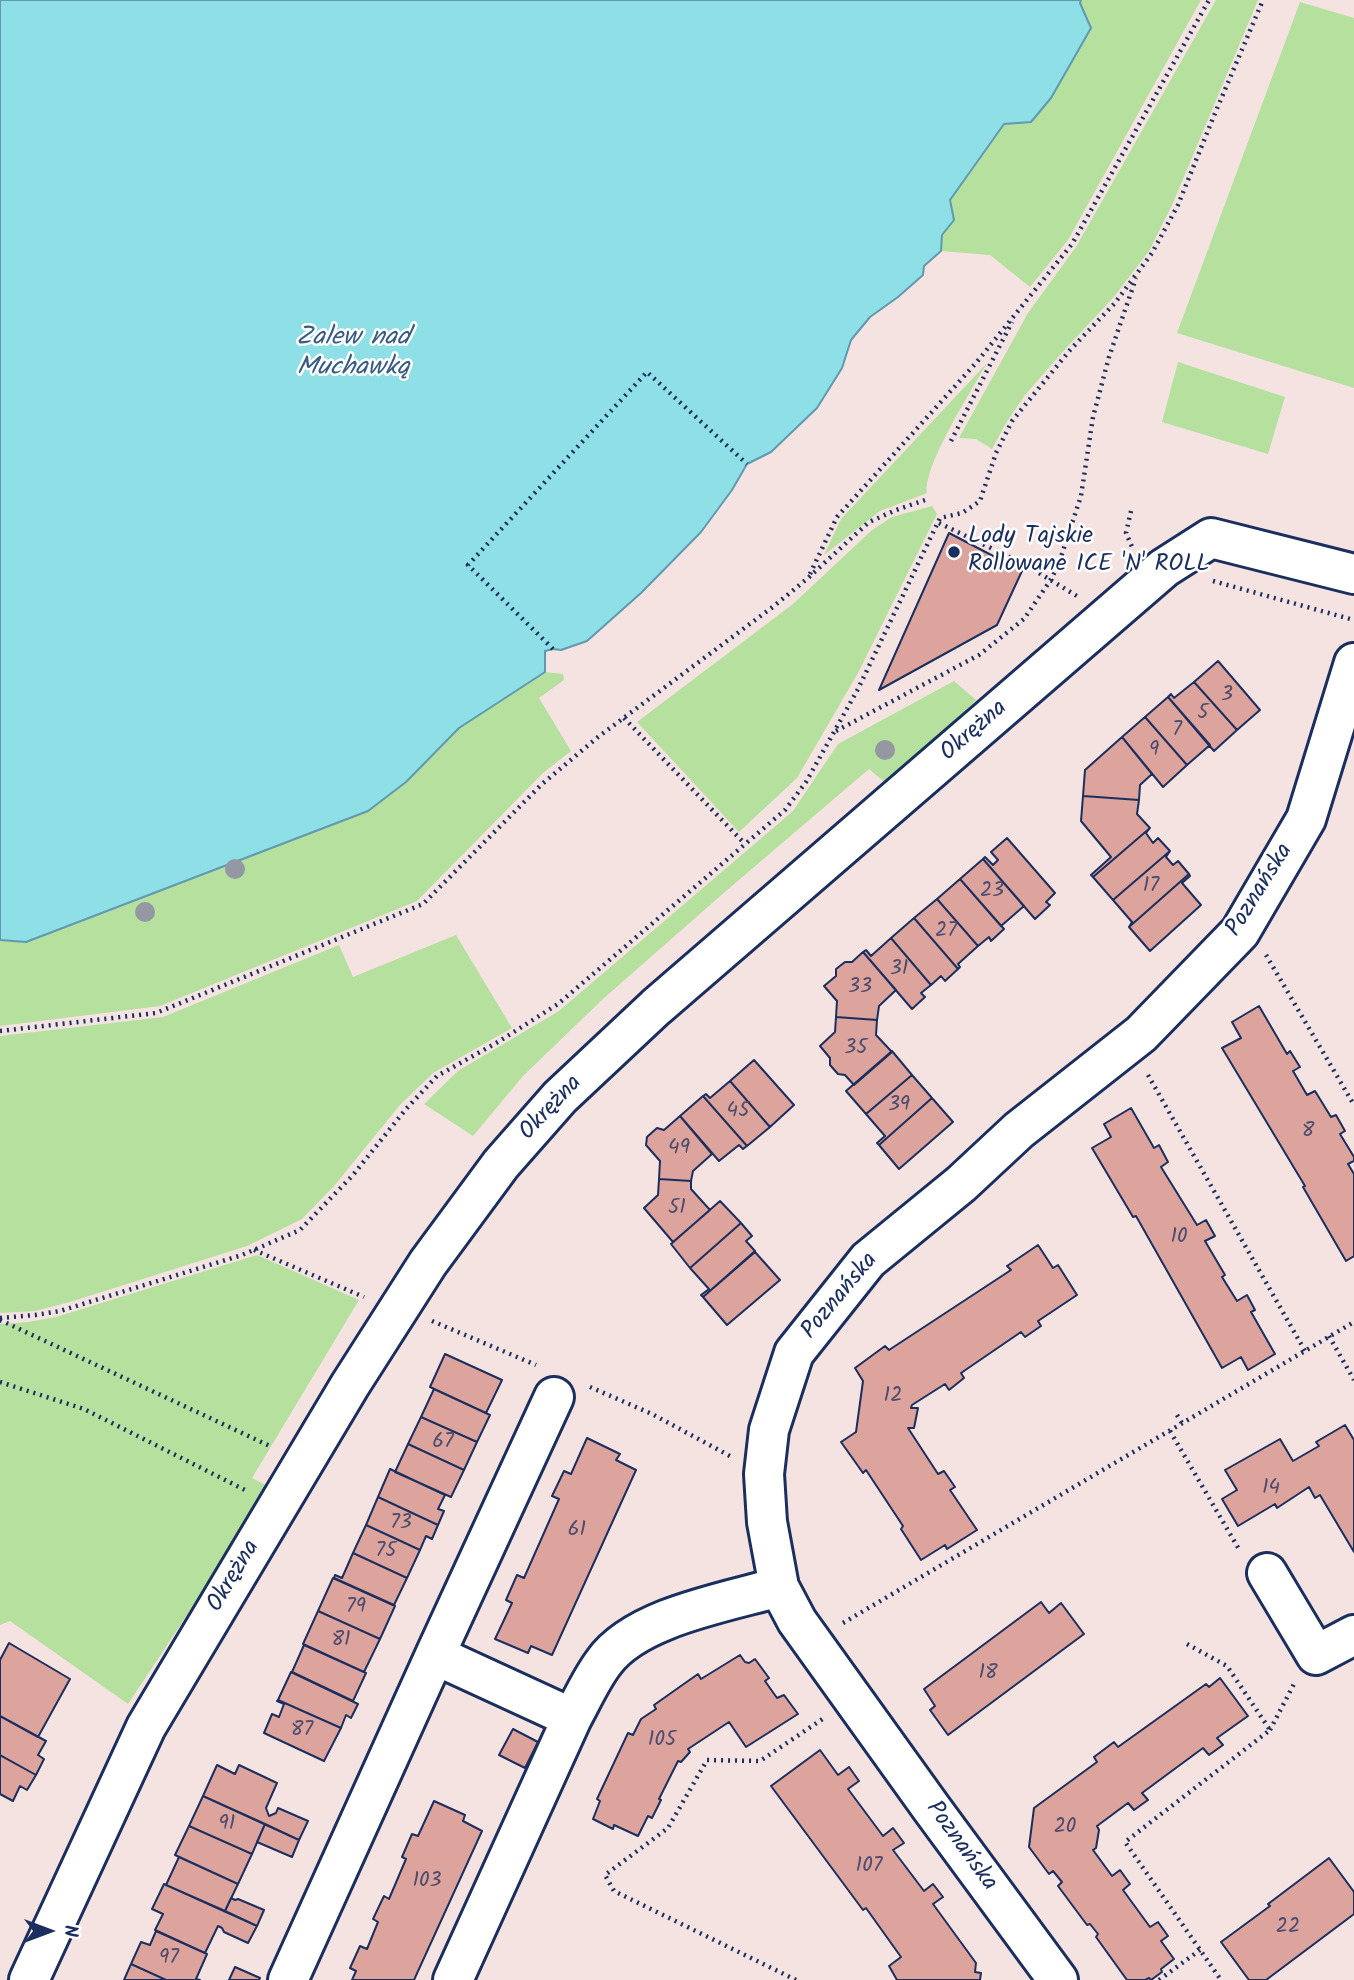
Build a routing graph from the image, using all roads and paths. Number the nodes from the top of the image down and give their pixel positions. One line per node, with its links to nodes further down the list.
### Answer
1 (1209, 0): 4 (path)
2 (1263, 0): 3 (path)
3 (1137, 273): 8 (path); 11 (path)
4 (1015, 316): 5 (path); 10 (path)
5 (951, 441)
6 (747, 464): 13 (path)
7 (928, 499): 10 (path)
8 (938, 523): 11 (path); 16 (path)
9 (1354, 574): 23 (street, Okrężna)
10 (808, 578): 15 (path)
11 (1050, 581): 12 (path); 16 (path)
12 (1086, 601)
13 (553, 649)
14 (1354, 663): 35 (street, Poznańska)
15 (624, 718): 17 (path); 19 (path)
16 (834, 732): 17 (path)
17 (745, 844): 22 (path)
18 (1264, 952): 21 (path)
19 (0, 1031)
20 (1148, 1075): 27 (path)
21 (1354, 1105)
22 (254, 1250): 23 (path); 24 (path)
23 (400, 1307): 30 (path); 34 (street, Okrężna)
24 (0, 1319): 34 (path)
25 (1354, 1322): 26 (path)
26 (1329, 1336): 27 (path); 28 (path)
27 (1305, 1351): 32 (path)
28 (1354, 1380)
29 (0, 1382): 36 (path)
30 (559, 1383): 35 (path); 42 (street)
31 (1177, 1415): 32 (path)
32 (1182, 1423): 33 (path)
33 (1170, 1431): 37 (path); 39 (path)
34 (304, 1462): 36 (street, Okrężna)
35 (764, 1474): 38 (street, Poznańska)
36 (277, 1507): 48 (street, Okrężna)
37 (1267, 1573): 43 (street)
38 (779, 1587): 45 (street); 52 (street, Poznańska)
39 (842, 1623)
40 (1354, 1635): 43 (street)
41 (1187, 1644): 46 (path)
42 (435, 1655): 45 (street); 49 (street)
43 (1316, 1655): 46 (path)
44 (834, 1711): 51 (path)
45 (572, 1718): 50 (street)
46 (1270, 1730): 47 (path)
47 (1200, 1950): 53 (path); 54 (path)
48 (29, 1980)
49 (288, 1980)
50 (453, 1980)
51 (796, 1980)
52 (1058, 1980)
53 (1159, 1980)
54 (1221, 1980)

